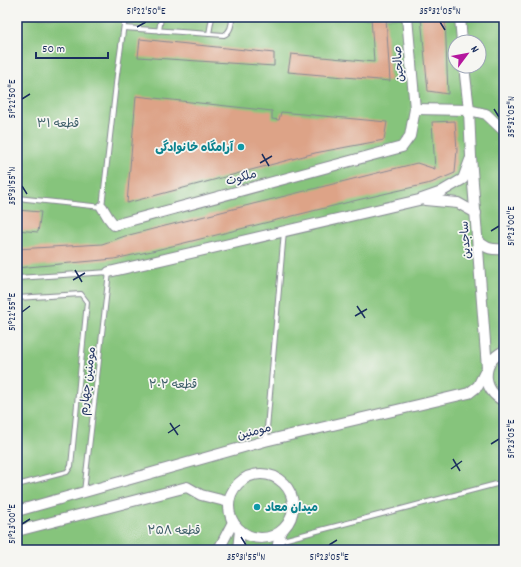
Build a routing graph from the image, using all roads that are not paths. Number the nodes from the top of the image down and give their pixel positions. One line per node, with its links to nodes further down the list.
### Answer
1 (125, 17): 7 (lane)
2 (160, 17): 8 (lane)
3 (212, 17): 9 (lane)
4 (232, 17): 9 (lane)
5 (407, 17): 12 (street, صالحین)
6 (460, 17): 10 (street)
7 (124, 28): 8 (lane); 18 (lane)
8 (159, 31): 9 (lane)
9 (209, 34)
10 (461, 34)
11 (465, 74): 13 (street, ساجدین)
12 (415, 109): 13 (street); 18 (street, ملکوت)
13 (469, 110): 14 (street); 15 (street, ساجدین)
14 (504, 132)
15 (471, 157): 17 (street); 19 (street, ساجدین)
16 (17, 198): 18 (lane)
17 (419, 200): 19 (street); 20 (street)
18 (102, 207)
19 (476, 213): 21 (street, ساجدین)
20 (284, 231): 23 (street); 29 (lane)
21 (478, 241): 22 (street); 27 (street, ساجدین)
22 (504, 248)
23 (110, 272): 24 (lane); 32 (lane, مومنین چهارم)
24 (17, 278)
25 (17, 298): 31 (lane)
26 (504, 351): 27 (street, مومنین)
27 (487, 368): 28 (street, ساجدین); 29 (street, مومنین)
28 (504, 401)
29 (266, 441): 32 (street, مومنین)
30 (504, 482): 38 (lane)
31 (17, 485)
32 (84, 493): 34 (street, مومنین)
33 (229, 502): 35 (street); 37 (street); 38 (street)
34 (17, 511)
35 (233, 522): 36 (street); 39 (street)
36 (240, 530): 38 (street); 40 (street)
37 (17, 531)
38 (278, 541)
39 (216, 550)
40 (238, 550)

